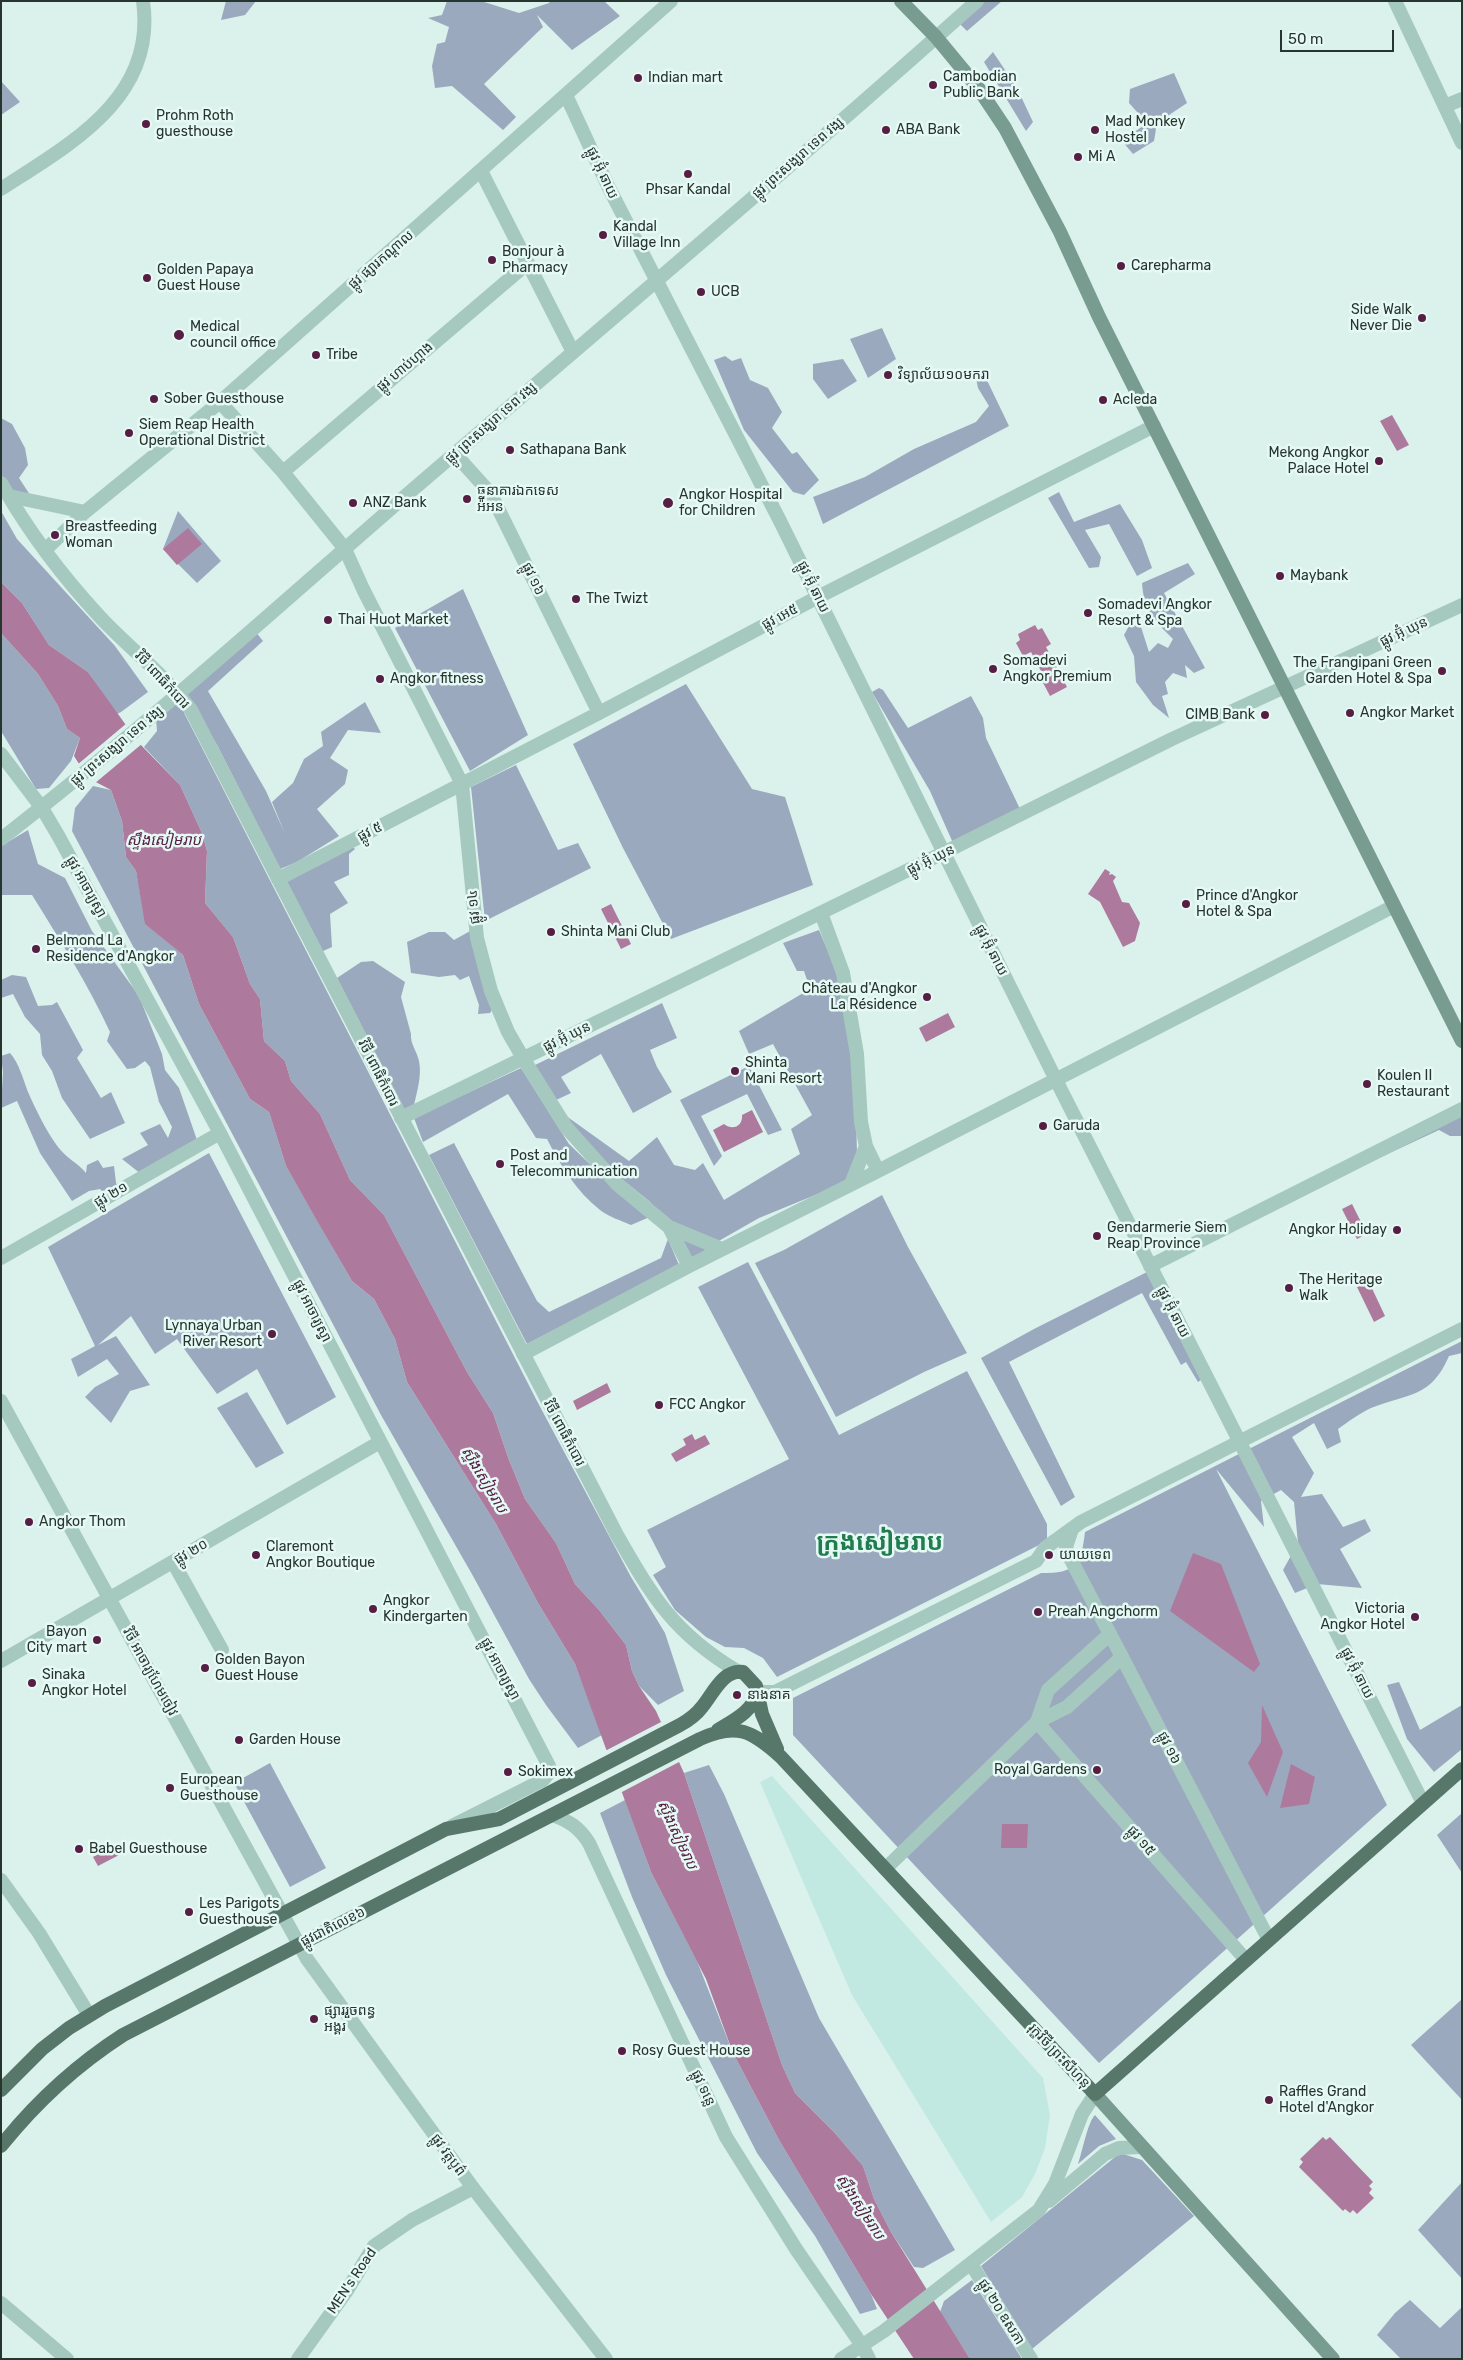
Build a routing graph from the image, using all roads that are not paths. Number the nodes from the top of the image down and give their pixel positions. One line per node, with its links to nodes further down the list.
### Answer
1 (143, 1): 12 (street)
2 (671, 1): 7 (street, ផ្លូវ ផ្សារកណ្តាល)
3 (901, 1): 6 (main road)
4 (977, 1): 6 (street, ផ្លូវ ព្រះសង្ឃរា ទេព វង្ស)
5 (1396, 1): 9 (street)
6 (936, 38): 14 (street, ផ្លូវ ព្រះសង្ឃរា ទេព វង្ស); 17 (main road)
7 (566, 95): 11 (street, ផ្លូវ ផ្សារកណ្តាល); 14 (street, ផ្លូវ អ៊ុំ ឆាយ)
8 (1462, 99): 9 (street)
9 (1445, 106): 10 (street)
10 (1462, 143)
11 (481, 171): 13 (street); 16 (street, ផ្លូវ ផ្សារកណ្តាល)
12 (1, 189)
13 (528, 263): 15 (street); 19 (street, ផ្លូវ ហាប់ហ្គាង)
14 (658, 281): 15 (street, ផ្លូវ ព្រះសង្ឃរា ទេព វង្ស); 25 (street, ផ្លូវ អ៊ុំ ឆាយ)
15 (573, 352): 18 (street, ផ្លូវ ព្រះសង្ឃរា ទេព វង្ស)
16 (220, 402): 19 (street, ផ្លូវ ១៤); 22 (street, ផ្លូវ ផ្សារកណ្តាល)
17 (1154, 426): 25 (street, ផ្លូវ អេ៥); 27 (main road)
18 (455, 454): 23 (street, ផ្លូវ ព្រះសង្ឃរា ទេព វង្ស); 29 (street, ផ្លូវ ១៦)
19 (283, 472): 23 (street, ផ្លូវ ១៤)
20 (1, 483): 21 (street, វិថី ពោធិកំបោរ)
21 (9, 496): 22 (street); 24 (street, វិថី ពោធិកំបោរ)
22 (84, 512): 24 (street, ផ្លូវ ផ្សារកណ្តាល)
23 (345, 549): 28 (street, ផ្លូវ ព្រះសង្ឃរា ទេព វង្ស); 31 (street, ផ្លូវ ១៤)
24 (45, 550): 28 (street, វិថី ពោធិកំបោរ)
25 (818, 597): 29 (street, ផ្លូវ អេ៥); 34 (street, ផ្លូវ អ៊ុំ ឆាយ)
26 (1462, 605): 27 (street, ផ្លូវ អ៊ុំ ឃុន)
27 (1285, 687): 34 (street, ផ្លូវ អ៊ុំ ឃុន); 36 (main road)
28 (178, 694): 32 (street, ផ្លូវ ព្រះសង្ឃរា ទេព វង្ស); 35 (street, វិថី ពោធិកំបោរ)
29 (599, 714): 31 (street, ផ្លូវ អេ៥)
30 (1, 754): 32 (street, ផ្លូវ អាចារ្យស្វា)
31 (462, 784): 35 (street, ផ្លូវ ៥); 39 (street, ផ្លូវ ១៤)
32 (42, 808): 33 (street, ផ្លូវ ព្រះសង្ឃរា ទេព វង្ស); 43 (street, ផ្លូវ អាចារ្យស្វា)
33 (1, 839)
34 (943, 854): 37 (street, ផ្លូវ អ៊ុំ ឃុន); 40 (street, ផ្លូវ អ៊ុំ ឆាយ)
35 (278, 879): 42 (street, វិថី ពោធិកំបោរ)
36 (1394, 906): 38 (main road); 40 (street)
37 (821, 913): 39 (street, ផ្លូវ អ៊ុំ ឃុន); 44 (street)
38 (1462, 1041)
39 (523, 1058): 42 (street, ផ្លូវ អ៊ុំ ឃុន); 47 (street, ផ្លូវ ១៤)
40 (1056, 1080): 45 (street); 51 (street, ផ្លូវ អ៊ុំ ឆាយ)
41 (1462, 1109): 51 (street)
42 (401, 1118): 53 (street, វិថី ពោធិកំបោរ)
43 (220, 1133): 49 (street, ផ្លូវ ២១); 55 (street, ផ្លូវ អាចារ្យស្វា)
44 (866, 1146): 45 (street); 46 (street)
45 (878, 1171): 46 (street)
46 (851, 1184): 48 (street)
47 (669, 1227): 48 (street, ផ្លូវ ១៤); 50 (street, ផ្លូវ ១៤)
48 (722, 1249): 50 (street)
49 (1, 1258)
50 (689, 1266): 53 (street)
51 (1150, 1266): 56 (street, ផ្លូវ អ៊ុំ ឆាយ)
52 (1462, 1329): 56 (street)
53 (523, 1354): 64 (street, វិថី ពោធិកំបោរ)
54 (1, 1401): 59 (street, វិថី អាចារ្យហែមចៀវ)
55 (380, 1442): 58 (street, ផ្លូវ ២០); 72 (street, ផ្លូវ អាចារ្យស្វា)
56 (1239, 1442): 57 (street); 70 (street, ផ្លូវ អ៊ុំ ឆាយ)
57 (1072, 1529): 60 (street, ផ្លូវ ១៦); 65 (street)
58 (173, 1562): 59 (street, ផ្លូវ ២០); 61 (street)
59 (110, 1599): 63 (street, ផ្លូវ ២០); 75 (street, វិថី អាចារ្យហែមចៀវ)
60 (1110, 1634): 62 (street, ផ្លូវ ១៦); 66 (street)
61 (222, 1650)
62 (1122, 1657): 66 (street); 76 (street, ផ្លូវ ១៦)
63 (1, 1661)
64 (737, 1671): 65 (main road); 72 (main road)
65 (758, 1692): 67 (main road); 68 (main road)
66 (1037, 1722): 73 (street); 78 (street, ផ្លូវ ១៥)
67 (711, 1734): 68 (main road); 71 (main road, ផ្លូវជាតិលេខ៦)
68 (781, 1757): 73 (main road, រុក្ខវិថី ព្រះសីហនុ)
69 (1462, 1769): 70 (main road)
70 (1423, 1803): 76 (main road)
71 (552, 1815): 77 (main road, ផ្លូវជាតិលេខ៦); 88 (street, ផ្លូវ ទន្លេ)
72 (446, 1829): 75 (main road)
73 (885, 1868): 81 (main road, រុក្ខវិថី ព្រះសីហនុ)
74 (1, 1880): 79 (street)
75 (282, 1912): 77 (street, វិថី អាចារ្យហែមចៀវ); 79 (main road)
76 (1268, 1940): 78 (main road)
77 (299, 1944): 82 (main road, ផ្លូវជាតិលេខ៦); 84 (street, ផ្លូវ វត្តបូព៌)
78 (1246, 1960): 81 (main road)
79 (89, 2015): 80 (main road)
80 (1, 2090)
81 (1095, 2094): 83 (main road, រុក្ខវិថី ព្រះសីហនុ); 85 (street)
82 (1, 2146)
83 (1142, 2147): 85 (street); 94 (main road, រុក្ខវិថី ព្រះសីហនុ)
84 (472, 2188): 90 (street, MEN's Road); 91 (street, ផ្លូវ វត្តបូព៌)
85 (1039, 2210): 86 (street)
86 (972, 2264): 88 (street); 93 (street, ផ្លូវ ២០ ឧសភា)
87 (1, 2303): 89 (street)
88 (866, 2353): 92 (street)
89 (67, 2359)
90 (298, 2359)
91 (606, 2359)
92 (841, 2359)
93 (1031, 2359)
94 (1333, 2359)

